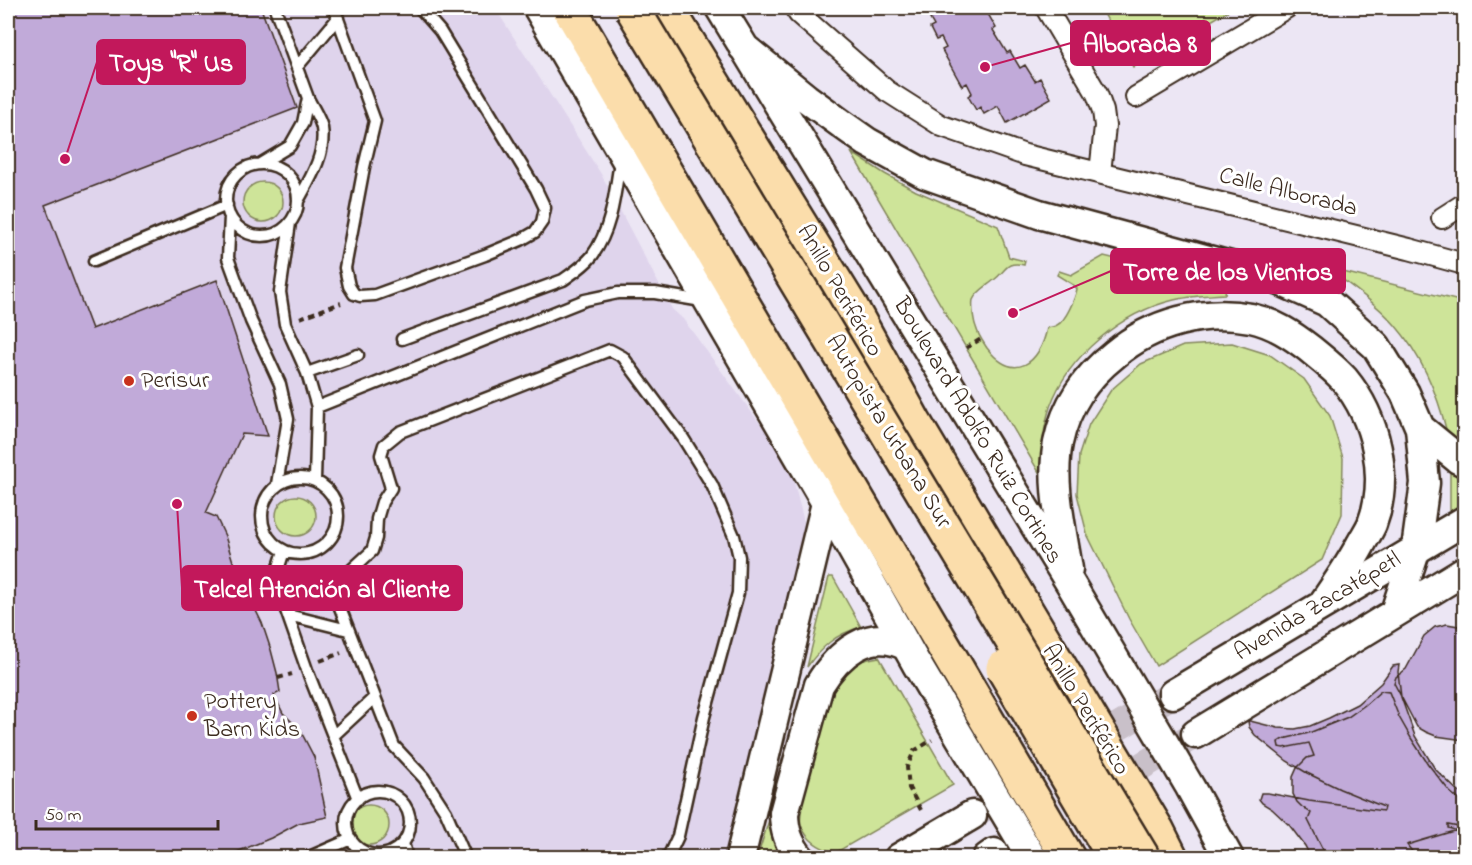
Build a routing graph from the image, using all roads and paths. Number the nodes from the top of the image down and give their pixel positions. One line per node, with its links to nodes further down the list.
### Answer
1 (275, 8): 15 (lane)
2 (420, 8): 29 (lane)
3 (538, 8): 18 (main road)
4 (552, 8): 26 (highway)
5 (569, 8): 26 (highway)
6 (608, 8): 75 (highway, Autopista Urbana Sur, bridge)
7 (632, 8): 76 (highway, Autopista Urbana Sur, bridge)
8 (667, 8): 77 (highway, Anillo Periférico)
9 (720, 8): 14 (main road, Boulevard Adolfo Ruiz Cortines)
10 (795, 8): 20 (street, Calle Alborada)
11 (1046, 8): 20 (street)
12 (1286, 8): 16 (street)
13 (336, 13): 15 (lane); 29 (lane)
14 (744, 47): 38 (main road); 48 (main road, Boulevard Adolfo Ruiz Cortines)
15 (297, 67): 17 (lane)
16 (1136, 97)
17 (308, 98): 19 (lane); 21 (lane)
18 (622, 152): 30 (main road); 32 (lane)
19 (260, 164): 21 (lane); 23 (lane)
20 (1100, 173): 28 (street, Calle Alborada)
21 (298, 201): 25 (lane)
22 (1464, 204): 24 (street)
23 (228, 210): 25 (lane); 27 (lane); 41 (lane)
24 (1442, 218)
25 (290, 223): 31 (lane)
26 (695, 223): 74 (highway)
27 (94, 261)
28 (1464, 264)
29 (354, 294): 31 (path)
30 (709, 302): 37 (lane); 42 (main road)
31 (285, 324): 36 (lane)
32 (402, 339)
33 (981, 339): 34 (path)
34 (966, 348)
35 (358, 355): 36 (lane)
36 (308, 373): 37 (lane)
37 (317, 407): 40 (lane)
38 (1420, 428): 39 (main road); 44 (main road)
39 (1464, 462)
40 (315, 480): 41 (lane); 45 (lane)
41 (277, 484): 45 (lane)
42 (826, 503): 54 (main road); 70 (main road)
43 (1464, 521): 44 (main road, Avenida Zacatépetl)
44 (1416, 549): 50 (main road, Avenida Zacatépetl); 51 (main road)
45 (284, 551): 47 (lane)
46 (1464, 571): 51 (main road, Avenida Zacatépetl)
47 (275, 579): 49 (path); 52 (lane)
48 (1070, 583): 50 (main road); 78 (main road, Boulevard Adolfo Ruiz Cortines)
49 (338, 588): 53 (lane); 66 (lane)
50 (1322, 605): 55 (main road, Avenida Zacatépetl)
51 (1395, 612): 57 (main road, Avenida Zacatépetl)
52 (288, 615): 53 (lane); 58 (lane)
53 (348, 630): 56 (lane)
54 (906, 646): 71 (main road); 73 (main road)
55 (1173, 694)
56 (375, 697): 58 (lane); 69 (lane)
57 (1196, 734)
58 (333, 736): 60 (lane)
59 (935, 738): 61 (path)
60 (357, 799): 63 (lane); 64 (lane)
61 (921, 810)
62 (972, 815): 72 (main road)
63 (351, 839): 65 (lane); 67 (lane)
64 (404, 843): 65 (lane); 68 (lane)
65 (367, 855)
66 (668, 855)
67 (307, 858)
68 (407, 858)
69 (466, 858)
70 (740, 858)
71 (800, 858)
72 (899, 858)
73 (1032, 858)
74 (1068, 858)
75 (1115, 858)
76 (1143, 858)
77 (1171, 858)
78 (1229, 858)

